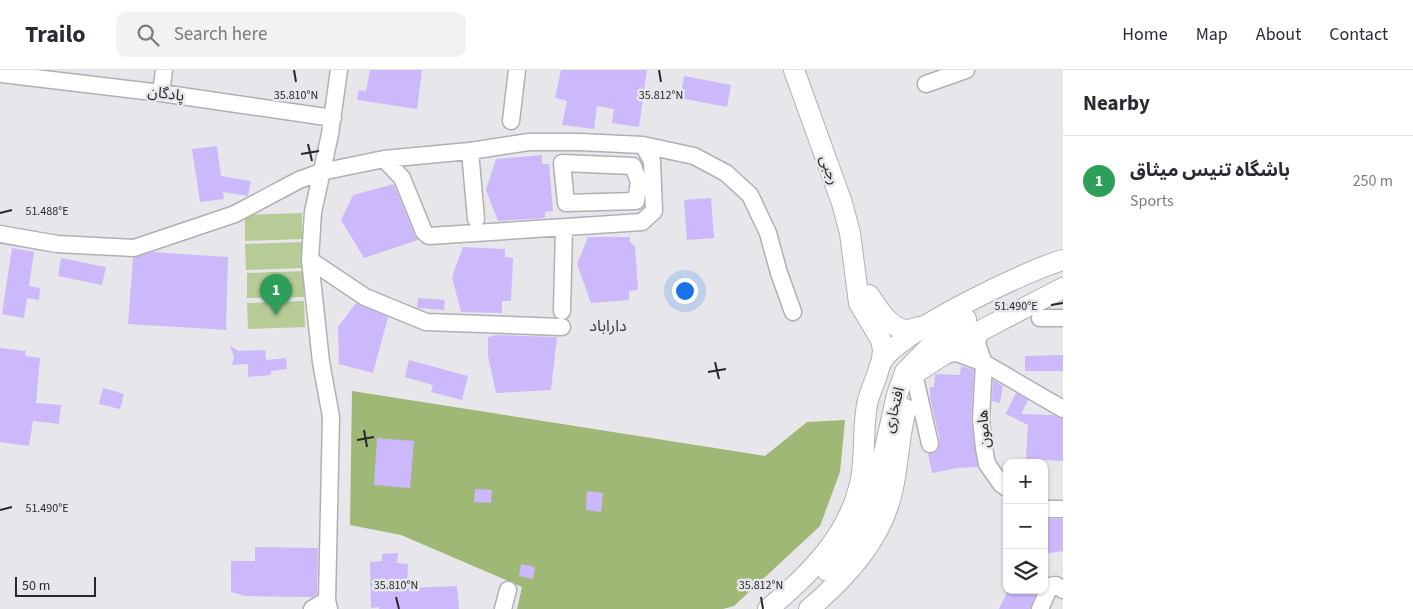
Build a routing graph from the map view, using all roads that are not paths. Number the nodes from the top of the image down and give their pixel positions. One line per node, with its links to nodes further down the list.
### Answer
1 (164, 70): 8 (street)
2 (339, 70): 9 (street)
3 (517, 70): 10 (street)
4 (794, 70): 22 (main road, رجبی)
5 (966, 70): 7 (street)
6 (0, 72): 8 (street, پادگان)
7 (926, 84)
8 (161, 93): 9 (street, پادگان)
9 (332, 118): 14 (street)
10 (510, 121)
11 (643, 145): 12 (street); 15 (street); 24 (street)
12 (470, 151): 13 (street); 16 (street)
13 (384, 159): 14 (street); 17 (street)
14 (321, 172): 18 (street); 19 (street)
15 (646, 182): 15 (street); 17 (street)
16 (476, 219)
17 (564, 228): 19 (street)
18 (0, 234)
19 (310, 260): 41 (street)
20 (1063, 260): 27 (main road)
21 (1063, 268): 45 (main road, افتخاری)
22 (855, 272): 27 (main road, رجبی); 30 (main road, رجبی)
23 (1063, 288): 28 (main road, افتخاری)
24 (793, 312)
25 (1040, 318): 26 (street)
26 (1063, 318)
27 (928, 325): 30 (main road)
28 (980, 331): 29 (main road, افتخاری); 31 (street, هامون)
29 (941, 355): 31 (street); 32 (main road, افتخاری)
30 (882, 360): 44 (main road)
31 (984, 363): 33 (street); 35 (street, هامون)
32 (915, 378): 34 (street); 38 (main road, افتخاری)
33 (1063, 409)
34 (930, 444)
35 (1003, 485)
36 (1048, 509): 37 (street)
37 (1063, 509)
38 (880, 527): 46 (main road, افتخاری); 47 (main road)
39 (508, 590): 43 (street)
40 (1063, 590): 48 (street)
41 (328, 604): 42 (street)
42 (312, 609)
43 (503, 609)
44 (768, 609)
45 (788, 609)
46 (808, 609)
47 (828, 609)
48 (1040, 609)

